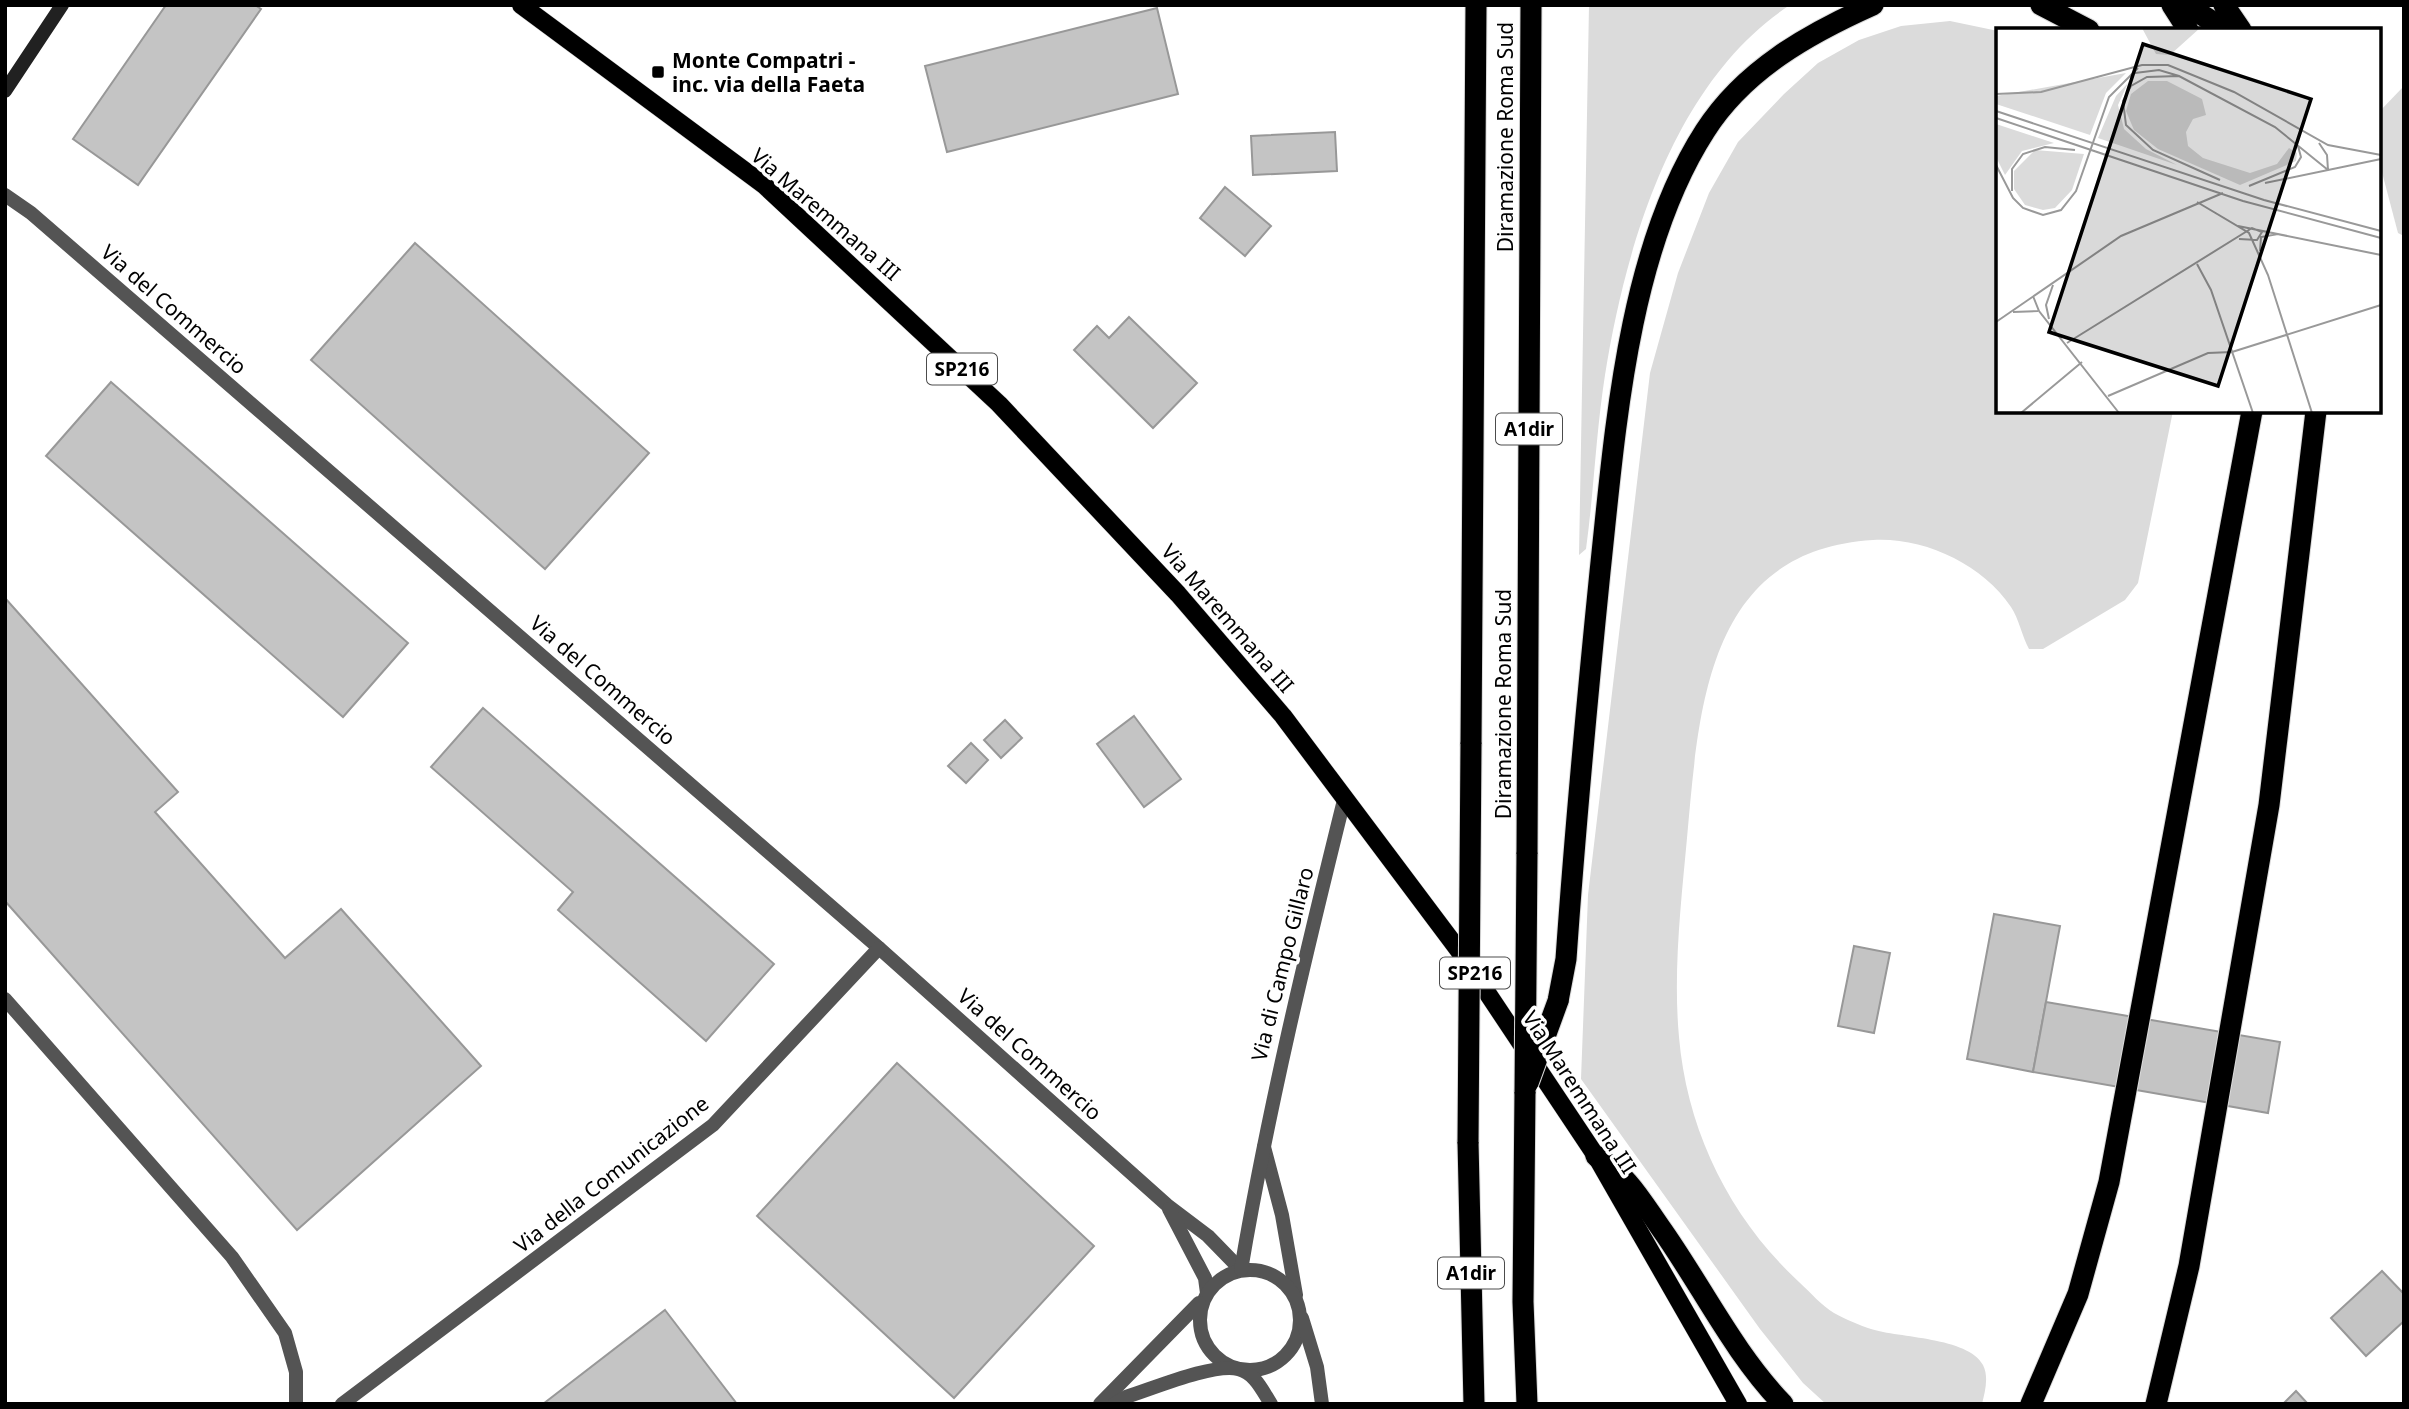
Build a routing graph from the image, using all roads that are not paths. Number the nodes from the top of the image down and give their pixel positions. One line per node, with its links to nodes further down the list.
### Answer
1 (62, 5): 14 (street)
2 (521, 5): 18 (main road, Via Maremmana III / SP216)
3 (1476, 5): 35 (highway, Diramazione Roma Sud / A1dir, bridge)
4 (1531, 5): 21 (highway, Diramazione Roma Sud / A1dir, bridge)
5 (1873, 5): 21 (highway, bridge)
6 (2041, 5): 10 (highway)
7 (2172, 5): 11 (highway)
8 (2186, 5): 12 (highway)
9 (2224, 5): 13 (highway)
10 (2085, 28)
11 (2187, 28)
12 (2224, 28)
13 (2240, 28)
14 (5, 91)
15 (5, 195): 19 (street, Via del Commercio)
16 (2252, 413): 39 (highway)
17 (2316, 413): 40 (highway)
18 (1345, 796): 22 (street, Via di Campo Gillaro); 23 (main road, Via Maremmana III / SP216)
19 (879, 947): 24 (street, Via del Commercio); 30 (street, Via della Comunicazione)
20 (5, 999): 29 (street)
21 (1525, 1092): 36 (highway, Diramazione Roma Sud / A1dir)
22 (1262, 1143): 25 (street, Via di Campo Gillaro); 27 (street)
23 (1597, 1156): 37 (main road, Via Maremmana III / SP216); 38 (highway)
24 (1167, 1205): 25 (street, Via del Commercio); 26 (street, Via del Commercio)
25 (1241, 1270): 26 (street); 27 (street)
26 (1207, 1293): 28 (street); 31 (street)
27 (1297, 1301): 28 (street); 34 (street)
28 (1237, 1368): 32 (street); 33 (street)
29 (296, 1404)
30 (342, 1404)
31 (1100, 1404)
32 (1114, 1404)
33 (1271, 1404)
34 (1322, 1404)
35 (1474, 1404)
36 (1527, 1404)
37 (1738, 1404)
38 (1783, 1404)
39 (2031, 1404)
40 (2156, 1404)

